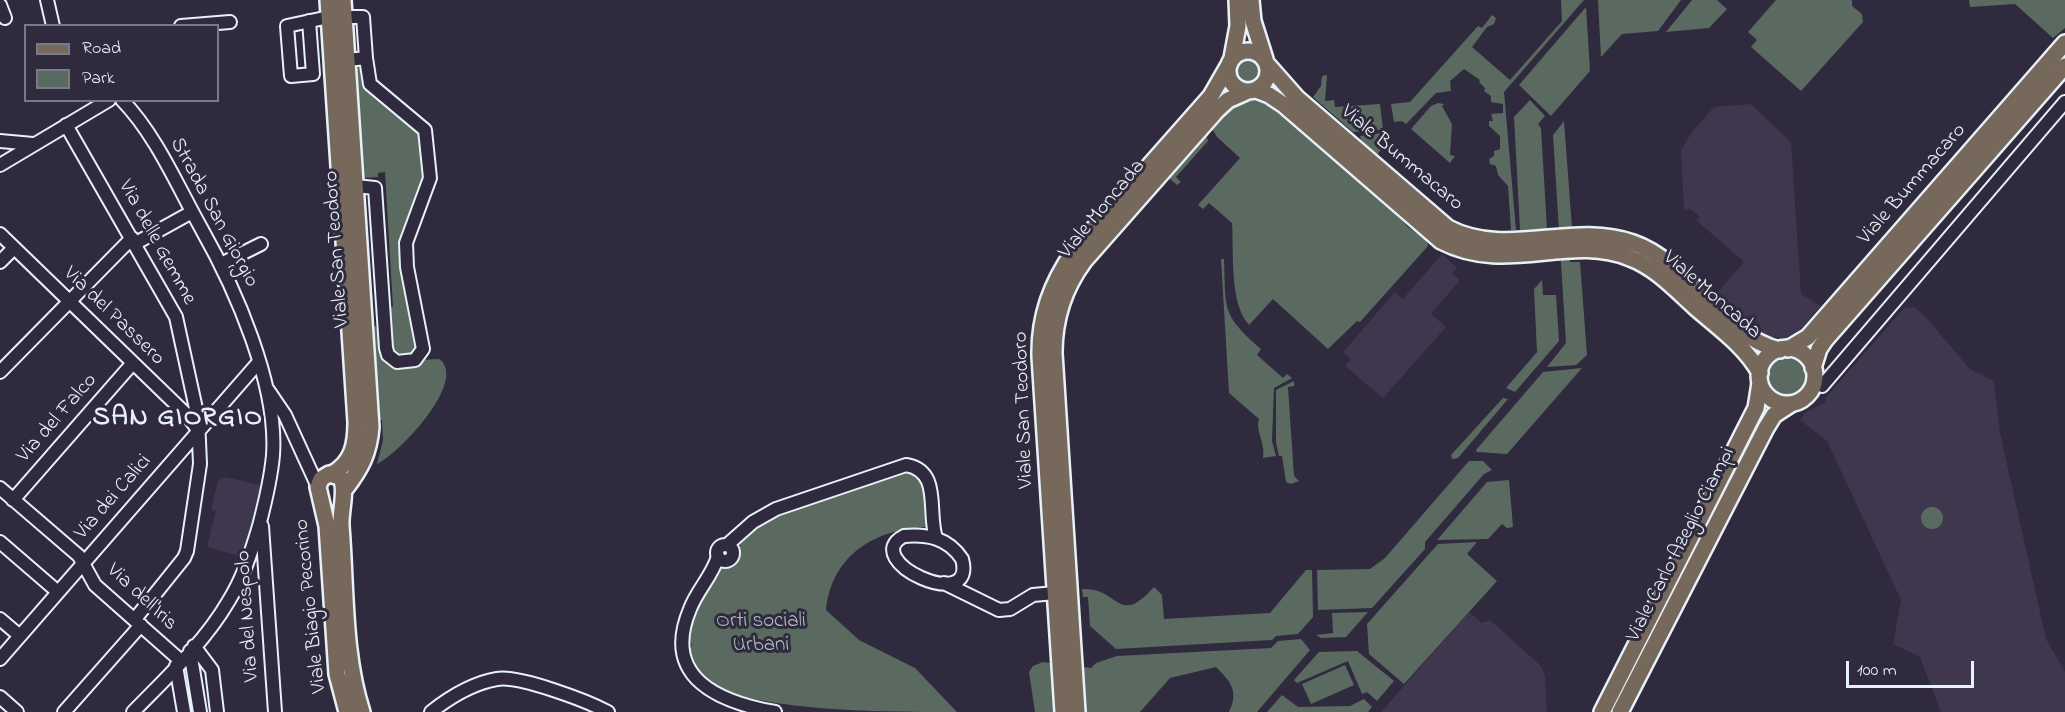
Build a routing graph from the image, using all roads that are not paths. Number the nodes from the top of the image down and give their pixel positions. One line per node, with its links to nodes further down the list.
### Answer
1 (47, 0): 12 (street)
2 (328, 0): 7 (main road)
3 (343, 0): 7 (main road, Viale San Teodoro)
4 (1237, 0): 14 (main road)
5 (1251, 0): 10 (main road, Viale Bummacaro)
6 (0, 5): 8 (street)
7 (337, 17): 9 (street); 16 (street); 17 (main road, Viale San Teodoro); 56 (main road)
8 (4, 18)
9 (309, 21)
10 (1253, 21): 14 (main road); 19 (main road, Viale Bummacaro)
11 (230, 22): 13 (street)
12 (53, 24)
13 (206, 24)
14 (1238, 26): 18 (main road)
15 (2065, 44): 43 (main road, Viale Bummacaro)
16 (366, 58): 17 (street); 41 (street)
17 (347, 60): 31 (main road, Viale San Teodoro)
18 (1231, 60): 19 (main road); 21 (main road); 26 (main road)
19 (1266, 62): 21 (main road); 22 (main road, Viale Bummacaro)
20 (2065, 66): 46 (main road)
21 (1251, 91): 22 (main road); 26 (main road, Viale Moncada)
22 (1287, 99): 36 (main road, Viale Bummacaro)
23 (106, 102): 27 (street)
24 (124, 102): 32 (street, Strada San Giorgio)
25 (2065, 102): 49 (street)
26 (1212, 105): 68 (main road, Viale Moncada)
27 (66, 125): 29 (street); 34 (street, Via delle Gemme)
28 (0, 141): 29 (street)
29 (33, 144): 30 (street)
30 (0, 165)
31 (355, 186): 41 (street); 42 (main road, Viale San Teodoro)
32 (192, 212): 34 (street); 39 (street, Strada San Giorgio)
33 (0, 234): 37 (street, Via del Passero)
34 (134, 240): 40 (street); 54 (street, Via delle Gemme)
35 (261, 244): 39 (street)
36 (1569, 245): 43 (main road, Viale Bummacaro); 48 (main road, Viale Moncada)
37 (14, 248): 38 (street); 40 (street, Via del Passero)
38 (0, 262)
39 (221, 264): 44 (street, Strada San Giorgio)
40 (68, 302): 45 (street, Via del Passero); 47 (street)
41 (383, 319): 42 (street)
42 (364, 320): 59 (main road, Viale San Teodoro)
43 (1784, 349): 46 (main road); 48 (main road)
44 (258, 363): 50 (street, Strada San Giorgio); 54 (street, Via dei Calici)
45 (132, 364): 54 (street, Via del Passero); 60 (street, Via del Falco)
46 (1813, 369): 51 (main road)
47 (0, 372)
48 (1760, 378): 51 (main road); 91 (main road)
49 (1822, 386)
50 (266, 387): 52 (street, Strada San Giorgio); 53 (street, Strada San Giorgio)
51 (1791, 404): 92 (main road, Viale Carlo Azeglio Ciampi)
52 (285, 415): 53 (street); 55 (street, Strada San Giorgio)
53 (272, 421): 61 (street, Strada San Giorgio)
54 (198, 430): 64 (street, Via dei Calici); 71 (street, Via delle Gemme)
55 (309, 464): 56 (street); 58 (street, Strada San Giorgio)
56 (330, 474): 58 (main road); 59 (main road)
57 (0, 488): 60 (street, Via dell'Iris)
58 (320, 492): 59 (main road); 84 (main road, Viale Biagio Pecorino)
59 (344, 492): 85 (main road)
60 (13, 500): 64 (street, Via dell'Iris)
61 (261, 516): 74 (street); 83 (street, Via del Nespolo)
62 (930, 537): 65 (street); 66 (street); 88 (street)
63 (0, 542): 67 (street)
64 (83, 563): 67 (street, Via dei Calici); 71 (street, Via dell'Iris)
65 (962, 575): 66 (street); 69 (street)
66 (943, 583): 69 (street)
67 (58, 592): 73 (street, Via dei Calici)
68 (1062, 592): 69 (street); 72 (main road, Viale Moncada)
69 (972, 594)
70 (0, 619): 73 (street)
71 (138, 622): 74 (street, Via dell'Iris); 79 (street, Via delle Gemme)
72 (1064, 625): 89 (main road); 90 (main road, Viale Moncada)
73 (20, 636): 75 (street, Via dei Calici)
74 (185, 656): 77 (street); 80 (street); 81 (street); 82 (street, Via dell'Iris)
75 (0, 659)
76 (0, 697): 78 (street)
77 (135, 711)
78 (17, 712)
79 (63, 712)
80 (184, 712)
81 (200, 712)
82 (217, 712)
83 (275, 712)
84 (347, 712)
85 (362, 712)
86 (431, 712): 87 (street)
87 (608, 712)
88 (774, 712)
89 (1063, 712)
90 (1077, 712)
91 (1602, 712)
92 (1620, 712)

